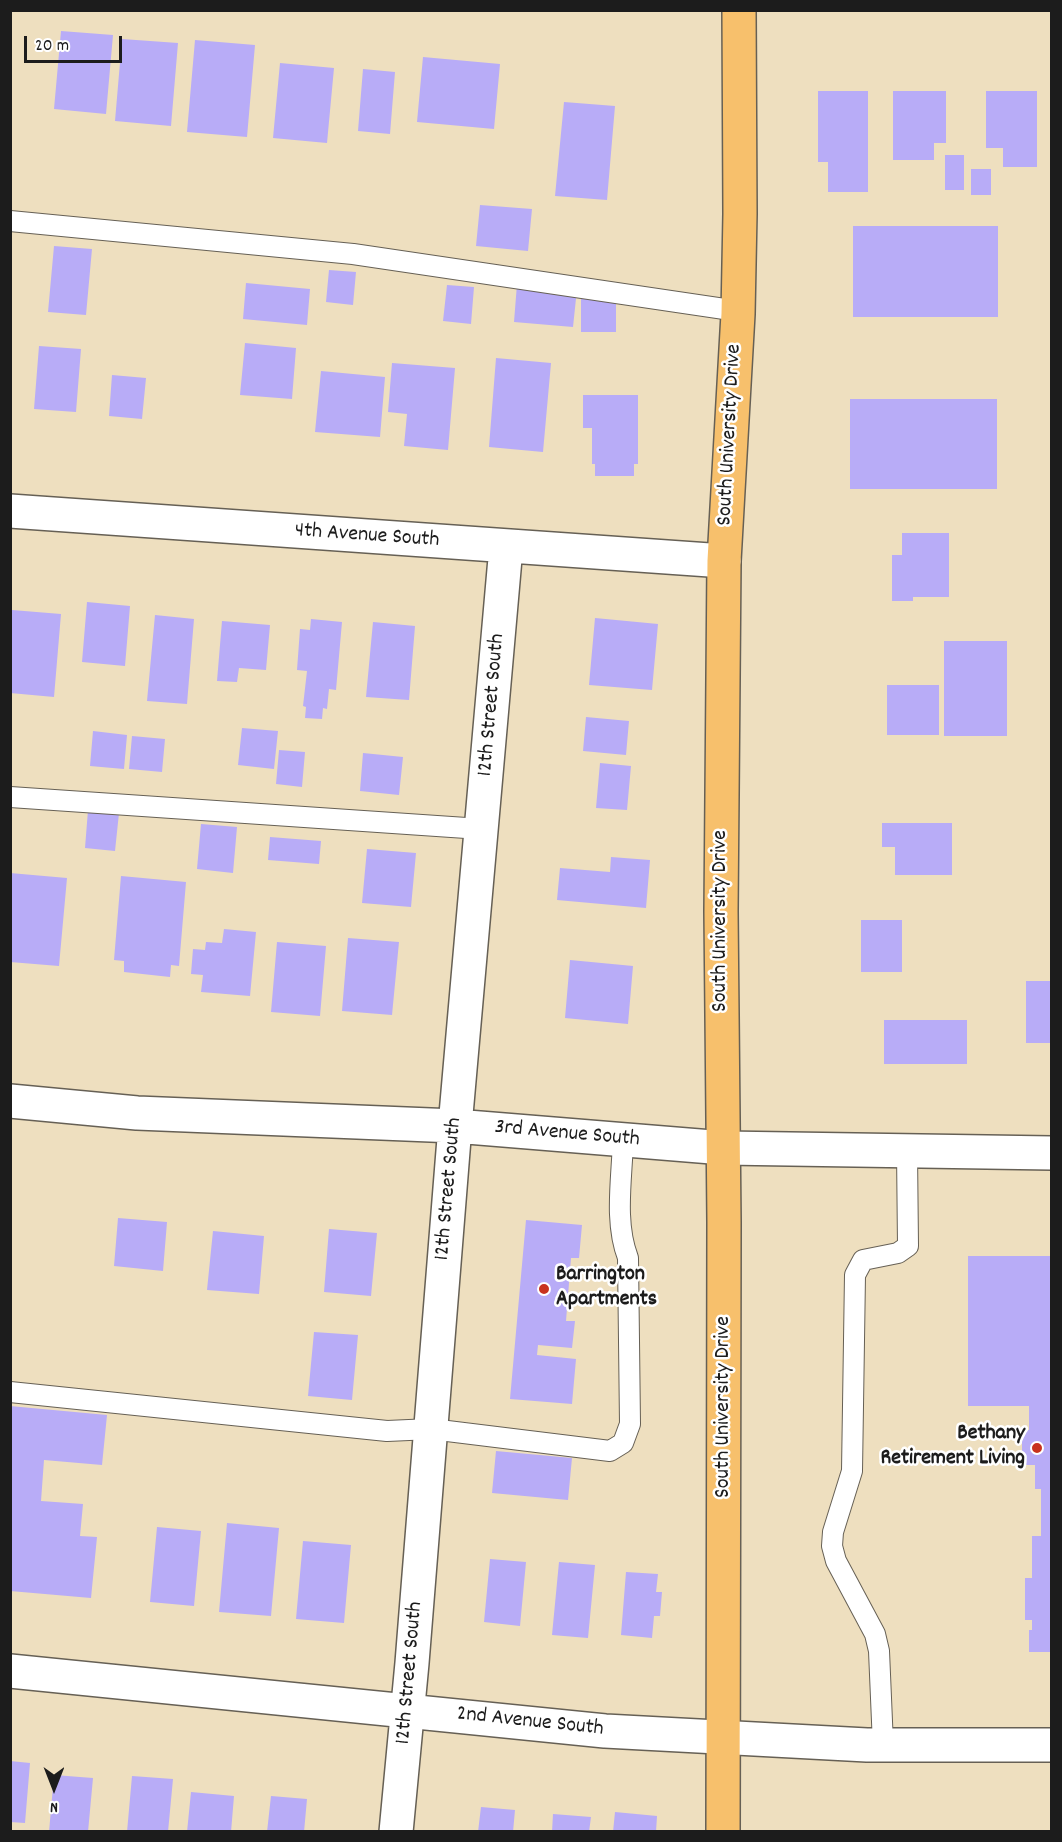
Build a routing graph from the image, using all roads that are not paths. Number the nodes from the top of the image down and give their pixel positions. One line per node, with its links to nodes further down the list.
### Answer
1 (739, 10): 3 (main road, South University Drive)
2 (10, 221): 3 (lane)
3 (738, 311): 6 (main road, South University Drive)
4 (10, 511): 5 (street, 4th Avenue South)
5 (507, 547): 6 (street, 4th Avenue South); 8 (street, 12th Street South)
6 (724, 561): 12 (main road, South University Drive)
7 (10, 798): 8 (lane)
8 (482, 829): 10 (street, 12th Street South)
9 (10, 1101): 10 (street, 3rd Avenue South)
10 (455, 1126): 11 (street, 3rd Avenue South); 16 (street, 12th Street South)
11 (624, 1140): 12 (street, 3rd Avenue South); 16 (lane)
12 (724, 1149): 13 (street, 3rd Avenue South); 19 (main road, South University Drive)
13 (907, 1151): 14 (street, 3rd Avenue South); 20 (lane)
14 (1052, 1153)
15 (10, 1392): 16 (lane)
16 (431, 1429): 18 (street, 12th Street South)
17 (10, 1671): 18 (street, 2nd Avenue South)
18 (408, 1711): 19 (street, 2nd Avenue South); 22 (street, 12th Street South)
19 (723, 1737): 20 (street, 2nd Avenue South); 23 (main road, South University Drive)
20 (883, 1745): 21 (street, 2nd Avenue South)
21 (1052, 1745)
22 (396, 1832)
23 (723, 1832)

